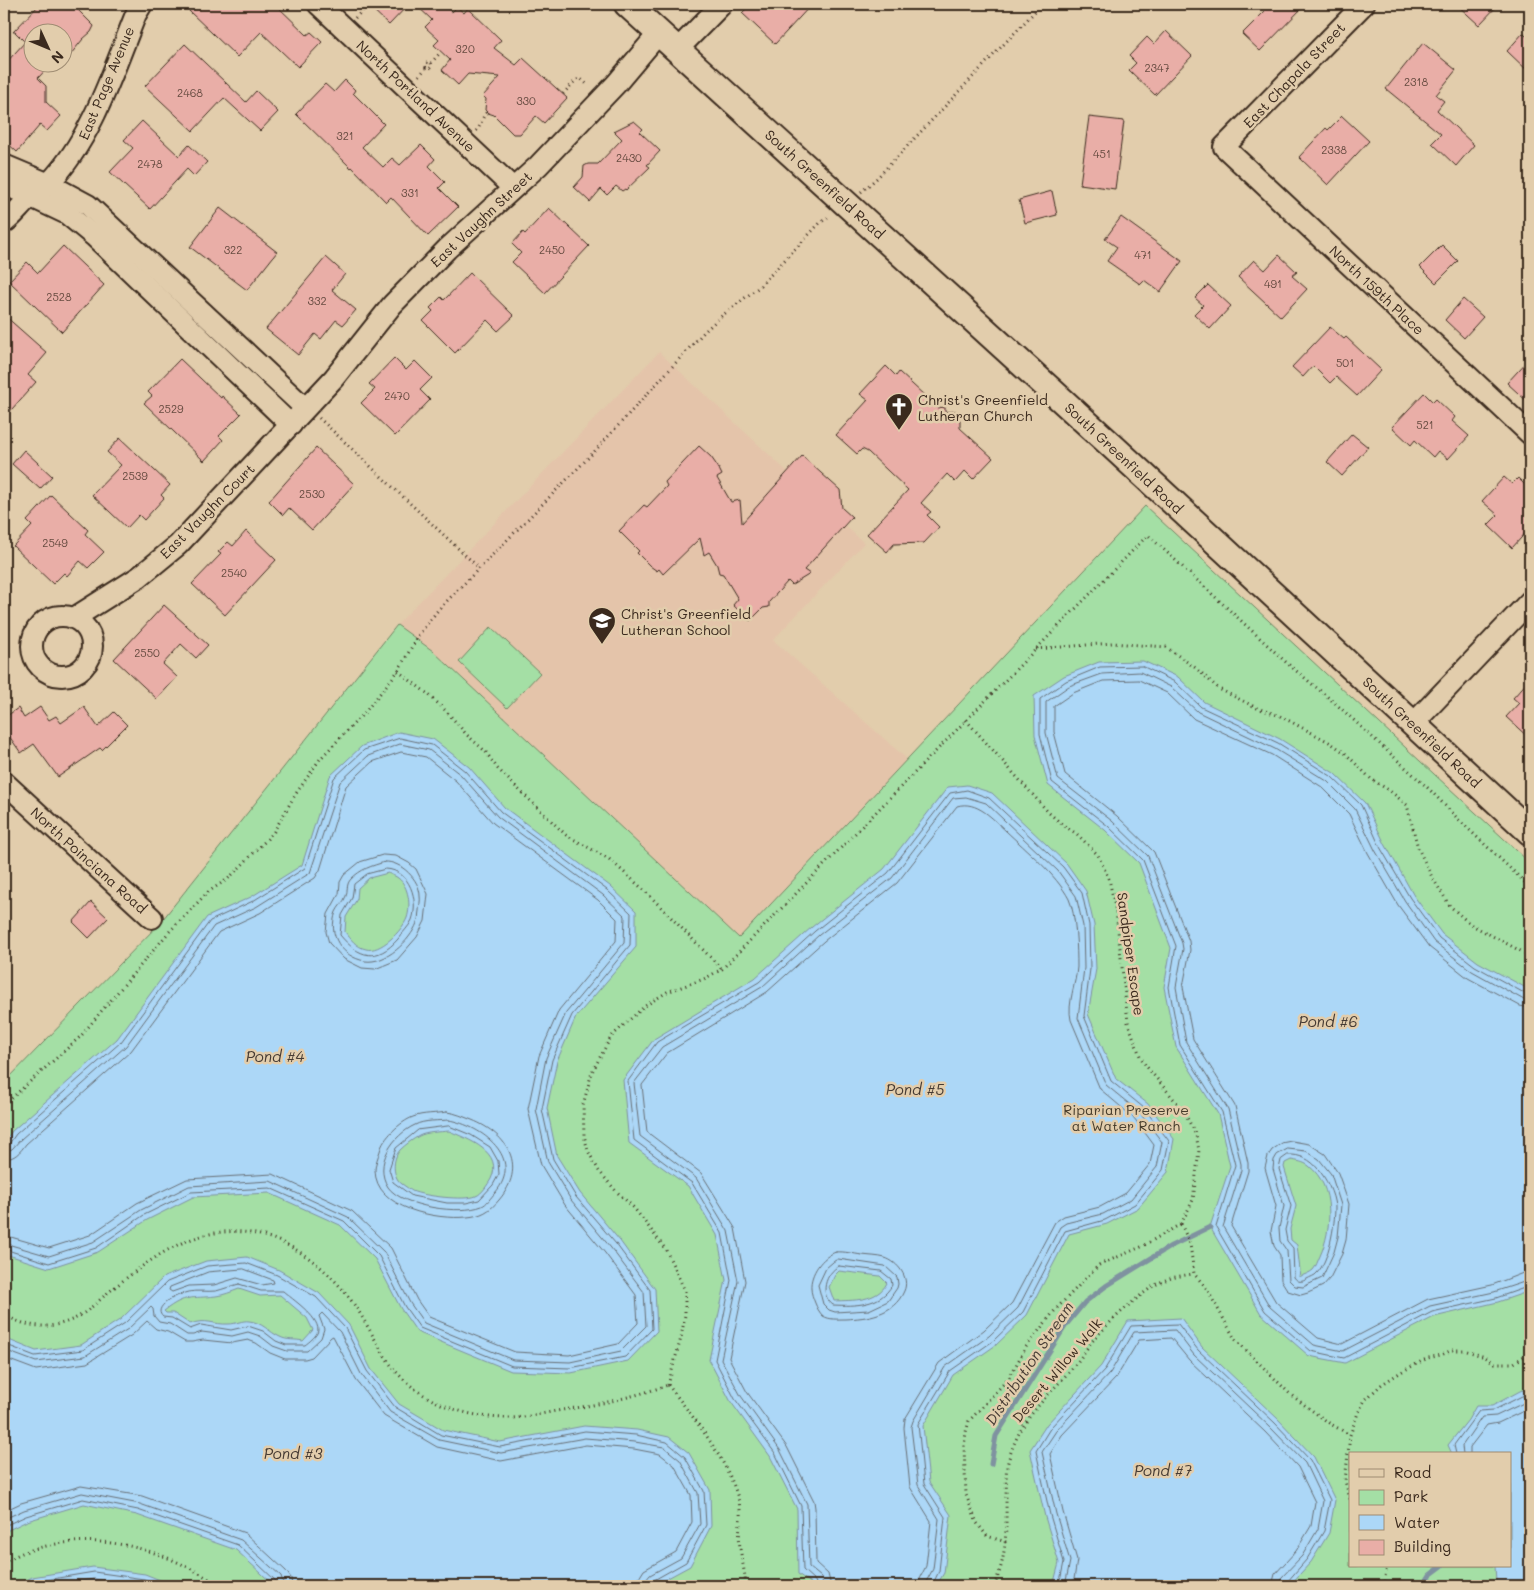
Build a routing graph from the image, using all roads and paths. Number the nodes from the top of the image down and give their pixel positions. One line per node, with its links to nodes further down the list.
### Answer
1 (142, 4): 16 (street, East Page Avenue)
2 (318, 4): 10 (street, North Portland Avenue)
3 (627, 4): 7 (main road, South Greenfield Road)
4 (722, 4): 8 (street)
5 (1042, 4): 19 (path)
6 (1362, 5): 13 (street, East Chapala Street)
7 (659, 33): 8 (main road, South Greenfield Road); 12 (street, East Vaughn Street)
8 (678, 50): 19 (main road, South Greenfield Road)
9 (441, 52): 10 (path)
10 (408, 88): 17 (street, North Portland Avenue)
11 (563, 94): 12 (path)
12 (602, 99): 17 (street, East Vaughn Street)
13 (1224, 146): 24 (street, North 159th Place)
14 (4, 165): 16 (street)
15 (4, 184): 18 (street)
16 (48, 184): 18 (street, East Page Avenue); 21 (street)
17 (514, 188): 22 (street, East Vaughn Street)
18 (30, 197): 20 (street, East Page Avenue); 21 (street)
19 (847, 204): 25 (path); 31 (main road, South Greenfield Road)
20 (4, 224)
21 (188, 312): 22 (street); 23 (street)
22 (312, 413): 23 (street, East Vaughn Court); 25 (path)
23 (291, 425): 27 (street, East Vaughn Court)
24 (1530, 434)
25 (479, 568): 29 (path)
26 (1530, 601): 31 (street)
27 (74, 618)
28 (1036, 649): 30 (path); 34 (path); 36 (path)
29 (398, 671): 37 (path); 38 (path)
30 (966, 720): 37 (path); 39 (path, Sandpiper Escape)
31 (1413, 724): 33 (main road, South Greenfield Road)
32 (4, 782): 35 (street, North Poinciana Road)
33 (1530, 832)
34 (1530, 887)
35 (152, 918)
36 (1530, 956)
37 (722, 969): 43 (path)
38 (4, 1105)
39 (1181, 1224): 40 (path); 46 (path)
40 (1194, 1274): 44 (path); 46 (path, Desert Willow Walk)
41 (4, 1314): 43 (path)
42 (1530, 1353): 44 (path)
43 (668, 1385): 50 (path)
44 (1350, 1435): 45 (path)
45 (1349, 1495)
46 (1006, 1542): 51 (path, Desert Willow Walk)
47 (4, 1563): 49 (path)
48 (1386, 1568): 52 (path)
49 (220, 1586)
50 (746, 1586)
51 (994, 1586)
52 (1386, 1586)

